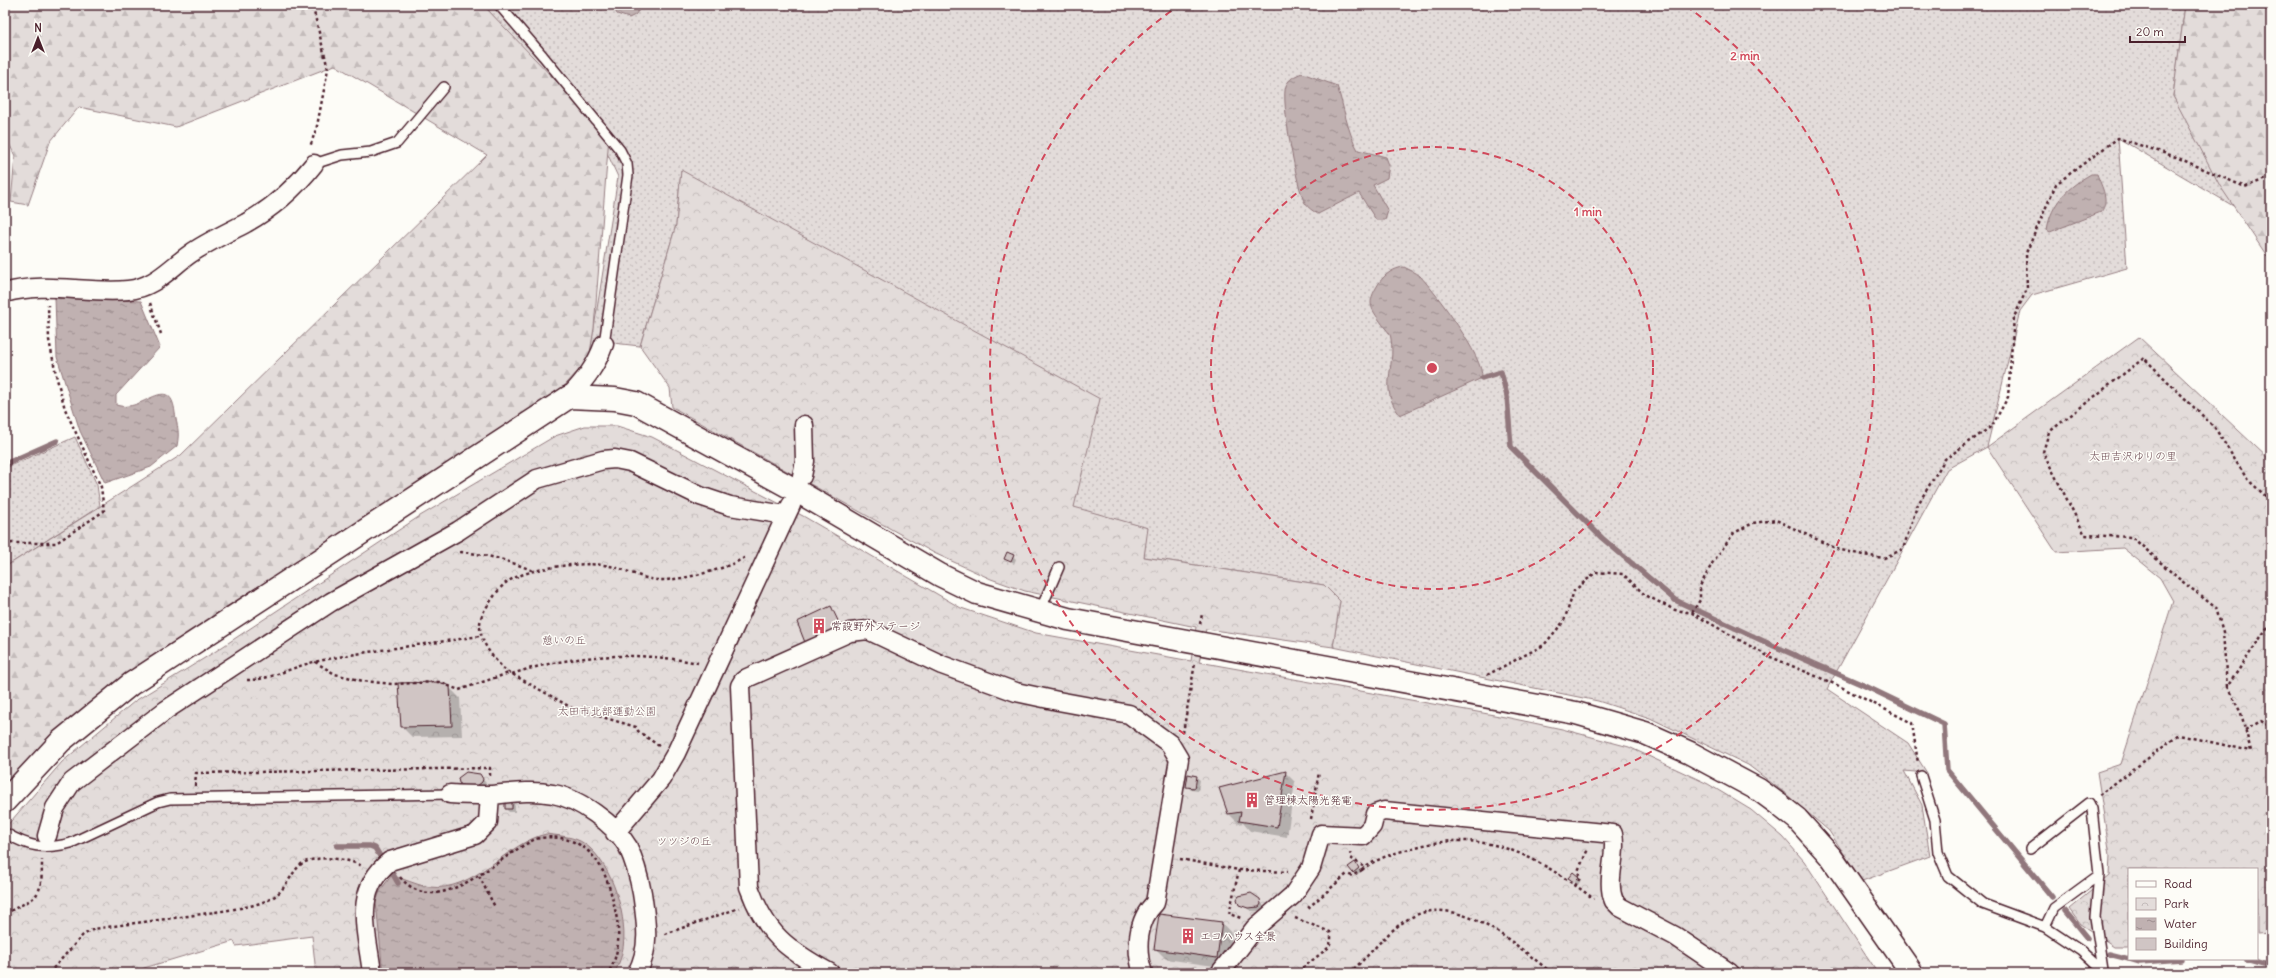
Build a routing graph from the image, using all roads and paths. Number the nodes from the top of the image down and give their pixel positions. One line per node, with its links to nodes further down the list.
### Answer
1 (306, 5): 4 (path)
2 (499, 5): 10 (lane)
3 (444, 87): 4 (lane)
4 (314, 164): 6 (street)
5 (2271, 177): 21 (path)
6 (144, 287): 7 (street); 9 (path)
7 (53, 288): 8 (street); 15 (path)
8 (5, 293)
9 (160, 334)
10 (604, 344): 11 (street)
11 (568, 397): 20 (street); 38 (street)
12 (804, 425): 13 (street)
13 (802, 476)
14 (2271, 501): 29 (path)
15 (5, 546)
16 (428, 548): 19 (path); 26 (street); 27 (street)
17 (750, 553): 19 (path)
18 (1059, 567): 20 (lane)
19 (534, 572): 23 (path)
20 (1039, 612): 30 (street)
21 (1692, 613): 30 (path); 35 (path)
22 (2271, 626): 29 (path)
23 (479, 636): 25 (path); 28 (path)
24 (1196, 657): 34 (path)
25 (315, 662): 27 (path); 28 (path)
26 (716, 667): 28 (path); 33 (street)
27 (223, 673): 43 (street)
28 (511, 673): 33 (path)
29 (2227, 687): 32 (path)
30 (1456, 690): 76 (street)
31 (2271, 728): 32 (path)
32 (2246, 730): 39 (path)
33 (674, 756): 42 (street)
34 (1179, 759): 45 (street); 56 (street)
35 (1921, 776): 61 (lane)
36 (450, 794): 37 (street); 41 (lane)
37 (490, 795): 42 (street); 47 (street)
38 (5, 801)
39 (2089, 803): 44 (lane); 51 (lane)
40 (1590, 830): 53 (street); 54 (path); 57 (street)
41 (5, 833)
42 (615, 833): 63 (street)
43 (47, 836)
44 (2030, 849)
45 (1163, 856): 48 (path); 70 (street)
46 (42, 858): 60 (path)
47 (390, 861): 50 (street); 52 (path)
48 (1239, 870): 53 (path); 62 (path)
49 (1362, 870): 54 (path)
50 (376, 874): 65 (path); 66 (street)
51 (2099, 875): 61 (lane); 64 (lane)
52 (479, 876): 58 (path); 67 (path)
53 (1306, 877): 55 (path); 59 (street)
54 (1575, 886): 57 (path)
55 (1325, 894)
56 (754, 902): 63 (path); 69 (street)
57 (1614, 902): 75 (street)
58 (495, 907)
59 (1278, 909): 62 (street); 72 (path)
60 (5, 914)
61 (2045, 927): 64 (lane)
62 (1255, 928): 71 (street)
63 (647, 939): 68 (street)
64 (2104, 971)
65 (49, 973)
66 (372, 973)
67 (608, 973)
68 (637, 973)
69 (830, 973)
70 (1143, 973)
71 (1220, 973)
72 (1296, 973)
73 (1349, 973): 74 (path)
74 (1552, 973)
75 (1730, 973)
76 (1912, 973)

